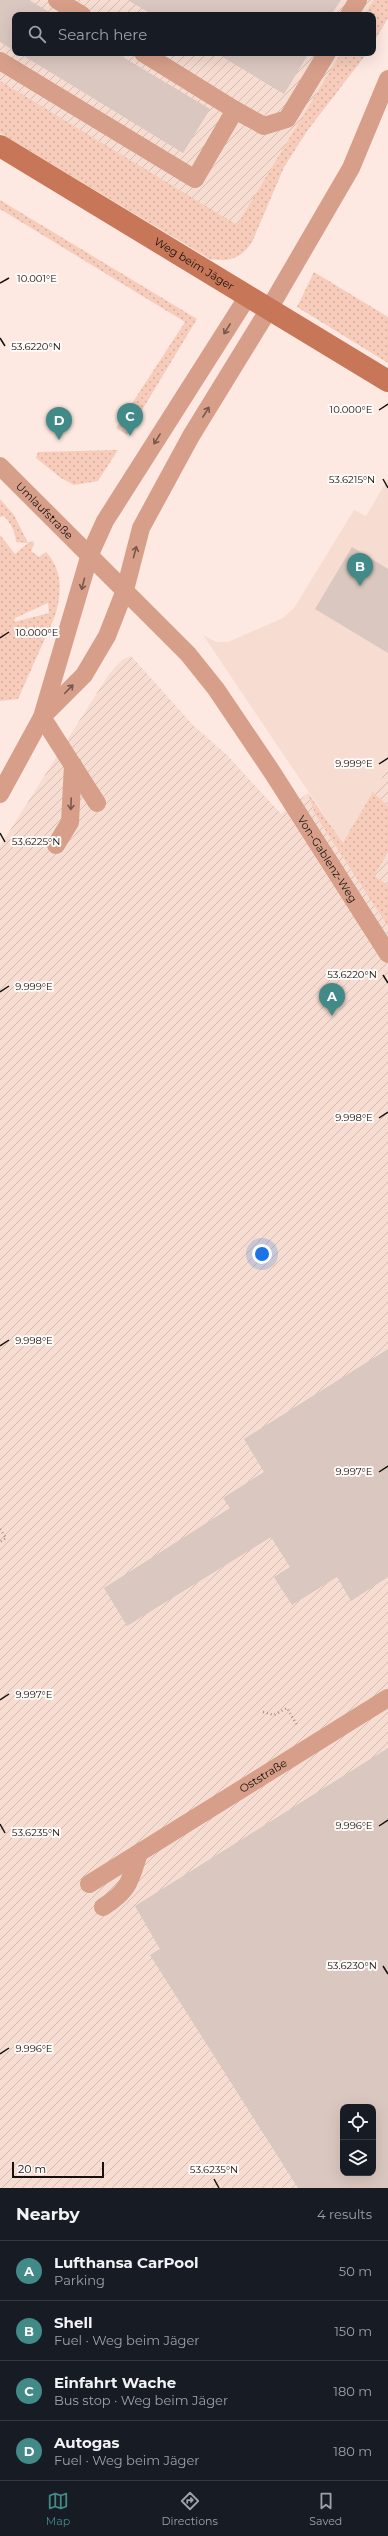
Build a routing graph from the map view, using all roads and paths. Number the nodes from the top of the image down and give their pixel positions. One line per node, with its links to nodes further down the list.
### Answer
1 (57, 0): 3 (lane)
2 (358, 0): 4 (lane)
3 (77, 12)
4 (351, 12)
5 (148, 56): 9 (lane)
6 (325, 56): 9 (lane)
7 (0, 61): 9 (lane)
8 (388, 79): 12 (lane)
9 (235, 110)
10 (0, 146): 11 (street, Weg beim Jäger)
11 (248, 296): 12 (street, Weg beim Jäger); 15 (lane, one-way to 15)
12 (269, 309): 13 (street, Weg beim Jäger); 16 (lane, one-way to 12)
13 (388, 381)
14 (0, 466): 15 (lane, Umlaufstraße)
15 (90, 554): 16 (lane, Umlaufstraße); 17 (lane, one-way to 17)
16 (125, 590): 17 (lane, one-way to 16); 22 (lane, Von-Gablenz-Weg)
17 (42, 717): 18 (lane); 19 (lane)
18 (73, 764): 20 (lane); 21 (lane, one-way to 21)
19 (0, 794)
20 (97, 803)
21 (56, 846)
22 (386, 950)
23 (0, 1529): 24 (path)
24 (0, 1542)
25 (388, 1698): 27 (lane, Oststraße)
26 (263, 1712): 27 (path)
27 (311, 1748): 28 (lane, Oststraße)
28 (139, 1853): 29 (lane, Oststraße); 30 (lane)
29 (88, 1884)
30 (103, 1907)

